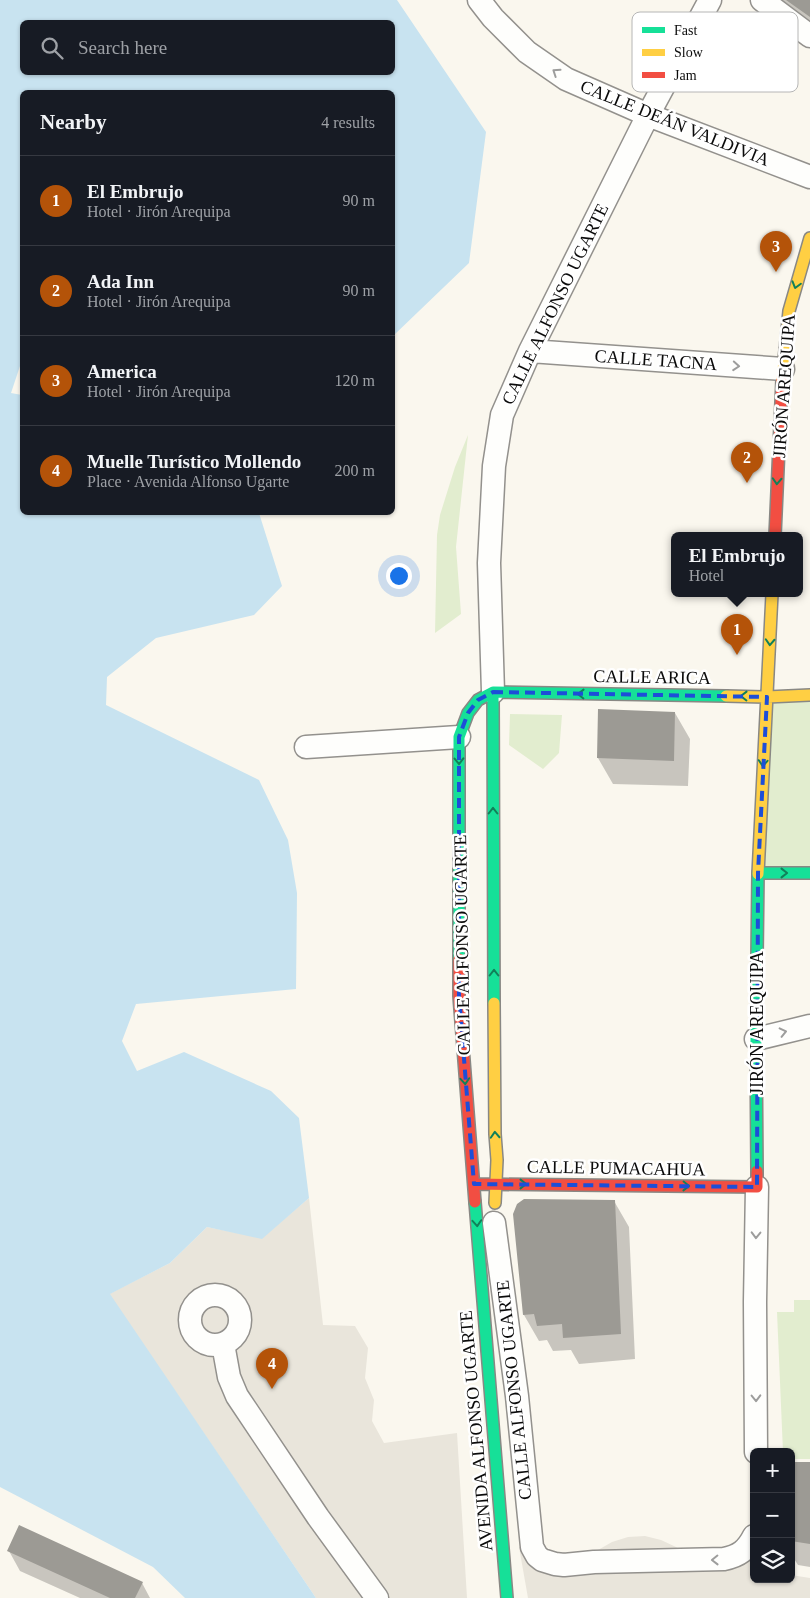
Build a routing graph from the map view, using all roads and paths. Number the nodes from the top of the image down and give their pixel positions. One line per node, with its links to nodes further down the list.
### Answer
1 (479, 0): 9 (street, CALLE DEÁN VALDIVIA, one-way to 1)
2 (710, 0): 4 (street, CALLE ALFONSO UGARTE)
3 (762, 0): 5 (street)
4 (704, 12)
5 (778, 12)
6 (798, 27): 7 (street)
7 (810, 36)
8 (660, 92): 9 (street, CALLE ALFONSO UGARTE)
9 (648, 115): 10 (street, CALLE DEÁN VALDIVIA); 12 (street, CALLE ALFONSO UGARTE)
10 (810, 177)
11 (810, 238): 13 (street, JIRÓN AREQUIPA, one-way to 13)
12 (530, 350): 13 (street, CALLE TACNA, one-way to 13); 16 (street, CALLE ALFONSO UGARTE)
13 (783, 370): 14 (street, JIRÓN AREQUIPA, one-way to 14)
14 (775, 532)
15 (772, 597): 18 (street, JIRÓN AREQUIPA, one-way to 18)
16 (493, 692): 18 (street, CALLE ARICA, one-way to 16); 19 (street, CALLE ALFONSO UGARTE); 26 (street, CALLE ALFONSO UGARTE, one-way to 16)
17 (810, 695): 18 (street, CALLE ARICA)
18 (767, 697): 21 (street, JIRÓN AREQUIPA, one-way to 21)
19 (459, 738): 20 (street); 25 (street, CALLE ALFONSO UGARTE, one-way to 25)
20 (306, 747)
21 (758, 873): 22 (street, one-way to 22); 24 (street, JIRÓN AREQUIPA)
22 (810, 873)
23 (810, 1026): 24 (street, one-way to 23)
24 (756, 1039): 27 (street, JIRÓN AREQUIPA)
25 (474, 1184): 26 (street, CALLE PUMACAHUA); 29 (street, CALLE ALFONSO UGARTE, one-way to 29)
26 (495, 1184): 27 (street, CALLE PUMACAHUA, one-way to 27); 28 (street, CALLE ALFONSO UGARTE)
27 (757, 1187): 31 (street, JIRÓN AREQUIPA, one-way to 31)
28 (494, 1223): 29 (street, CALLE ALFONSO UGARTE); 32 (street, CALLE ALFONSO UGARTE, one-way to 28)
29 (480, 1261): 34 (street, AVENIDA ALFONSO UGARTE)
30 (223, 1344): 33 (street)
31 (756, 1448)
32 (753, 1538)
33 (377, 1598)
34 (507, 1598)

